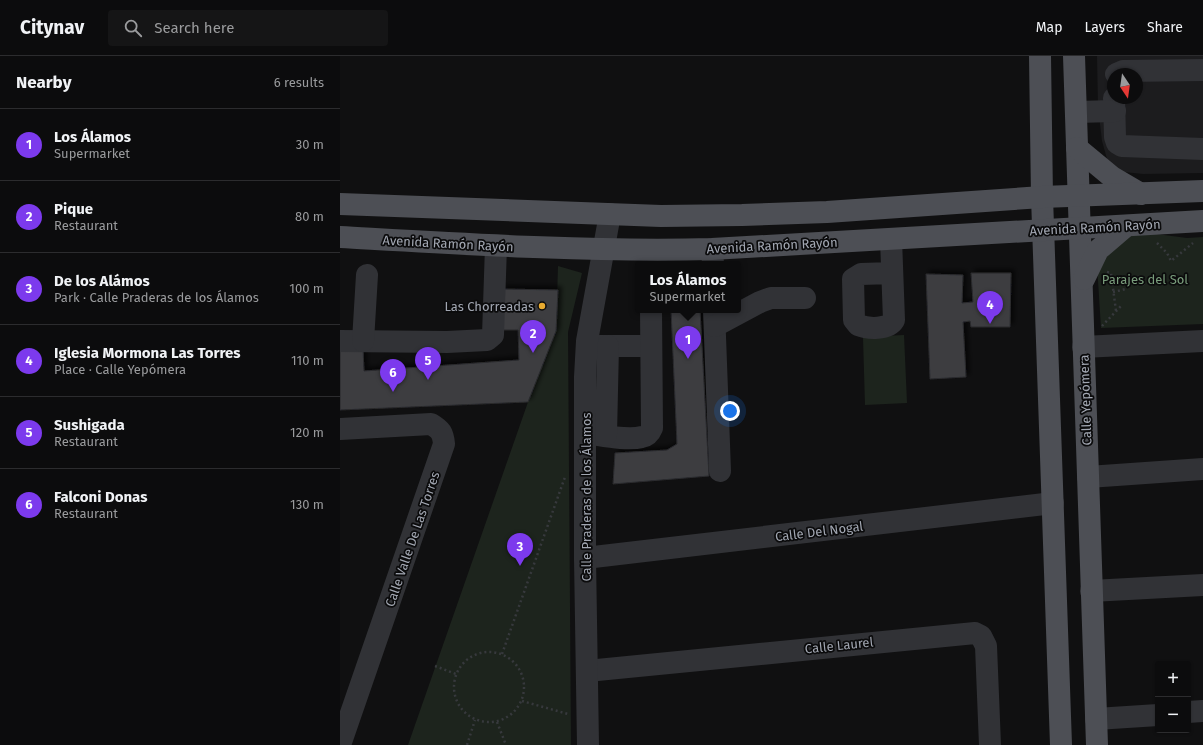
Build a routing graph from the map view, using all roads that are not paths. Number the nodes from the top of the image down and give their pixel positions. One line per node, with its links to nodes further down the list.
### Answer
1 (1040, 56): 12 (main road)
2 (1074, 56): 6 (main road, Calle Yepómera)
3 (1203, 70): 4 (street)
4 (1143, 71)
5 (1115, 104): 6 (street); 8 (street)
6 (1076, 112): 7 (main road, Calle Yepómera)
7 (1077, 148): 10 (main road); 11 (main road, Calle Yepómera)
8 (1203, 149)
9 (1203, 191): 10 (main road)
10 (1141, 194): 11 (main road)
11 (1079, 196): 12 (main road); 17 (main road, Calle Yepómera)
12 (1042, 197): 14 (main road); 18 (main road)
13 (340, 204): 14 (main road)
14 (610, 214): 22 (street, Calle Praderas de los Álamos)
15 (1203, 221): 16 (main road, Avenida Ramón Rayón)
16 (1125, 226): 17 (main road, Avenida Ramón Rayón); 27 (main road)
17 (1081, 228): 18 (main road, Avenida Ramón Rayón); 27 (main road, Calle Yepómera)
18 (1043, 229): 20 (main road, Avenida Ramón Rayón); 44 (main road)
19 (340, 237): 21 (main road, Avenida Ramón Rayón)
20 (891, 239): 23 (main road, Avenida Ramón Rayón); 25 (street)
21 (496, 246): 22 (main road, Avenida Ramón Rayón); 34 (street)
22 (603, 250): 24 (main road, Avenida Ramón Rayón); 36 (street, Calle Praderas de los Álamos)
23 (712, 256): 24 (main road, Avenida Ramón Rayón)
24 (650, 257)
25 (892, 273)
26 (367, 275): 34 (street)
27 (1083, 282): 38 (main road, Calle Yepómera)
28 (805, 298): 29 (street)
29 (741, 309)
30 (651, 313): 37 (street)
31 (729, 313): 32 (street)
32 (715, 318): 42 (street)
33 (340, 341): 34 (street)
34 (363, 341)
35 (1203, 341): 38 (street)
36 (598, 346): 37 (street); 40 (street, Calle Praderas de los Álamos)
37 (652, 346): 40 (street)
38 (1083, 347): 43 (main road, Calle Yepómera)
39 (340, 428): 53 (street, Calle Valle De Las Torres)
40 (596, 434): 45 (street, Calle Praderas de los Álamos)
41 (1203, 469): 43 (street)
42 (720, 471)
43 (1088, 477): 47 (main road, Calle Yepómera)
44 (1053, 503): 45 (street, Calle Del Nogal); 56 (main road)
45 (585, 558): 48 (street, Calle Praderas de los Álamos)
46 (1203, 585): 47 (street)
47 (1091, 591): 52 (main road, Calle Yepómera)
48 (587, 670): 54 (street, Calle Praderas de los Álamos); 55 (street, Calle Laurel)
49 (1203, 711): 50 (street)
50 (1191, 712)
51 (1155, 715): 52 (street)
52 (1096, 719): 57 (main road, Calle Yepómera)
53 (340, 745)
54 (588, 745)
55 (990, 745)
56 (1061, 745)
57 (1097, 745)

